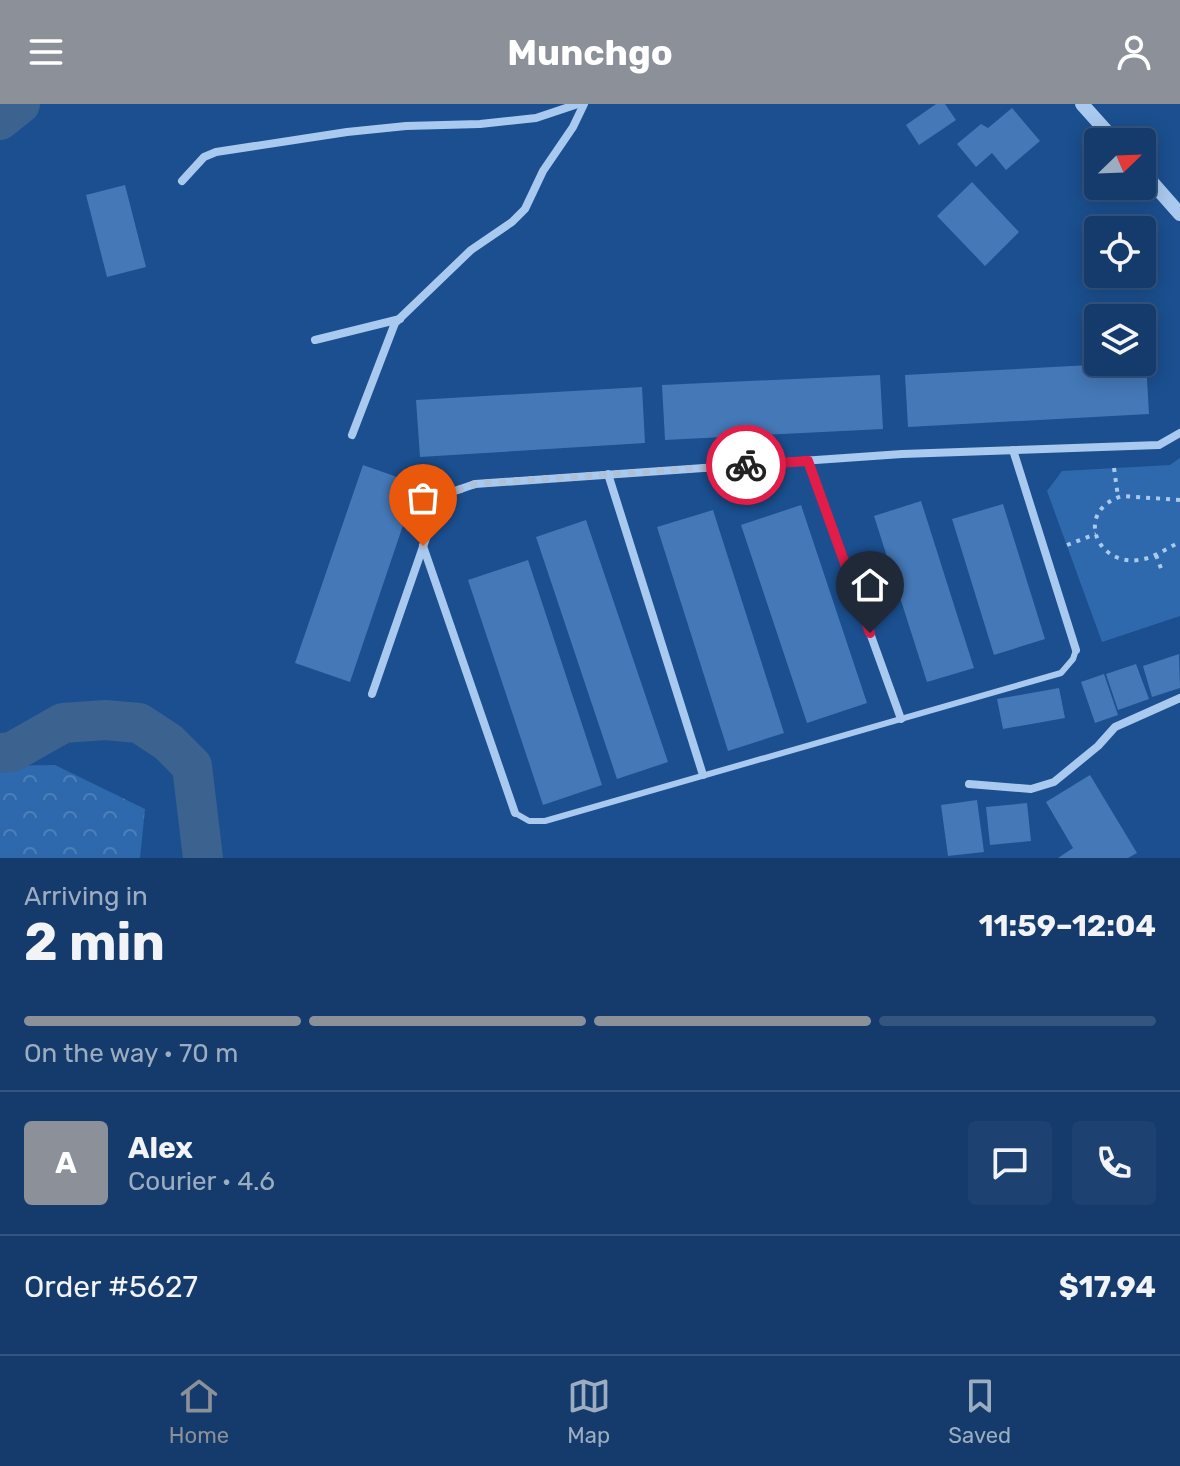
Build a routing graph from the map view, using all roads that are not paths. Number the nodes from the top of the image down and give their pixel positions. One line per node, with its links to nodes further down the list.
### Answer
1 (578, 104): 5 (street)
2 (584, 104): 8 (street)
3 (1082, 104): 4 (street)
4 (1103, 128)
5 (182, 181)
6 (1156, 187): 7 (street)
7 (1180, 214)
8 (400, 318): 9 (street); 11 (street)
9 (315, 340)
10 (1180, 433): 12 (street)
11 (352, 435)
12 (1013, 450): 13 (street); 16 (street)
13 (808, 461): 14 (street); 19 (street)
14 (608, 474): 15 (street); 20 (street)
15 (423, 546): 17 (street); 22 (street)
16 (1076, 650): 19 (lane)
17 (372, 694)
18 (1180, 698): 21 (street)
19 (901, 719): 20 (lane)
20 (703, 775): 22 (lane)
21 (969, 784)
22 (515, 813)

